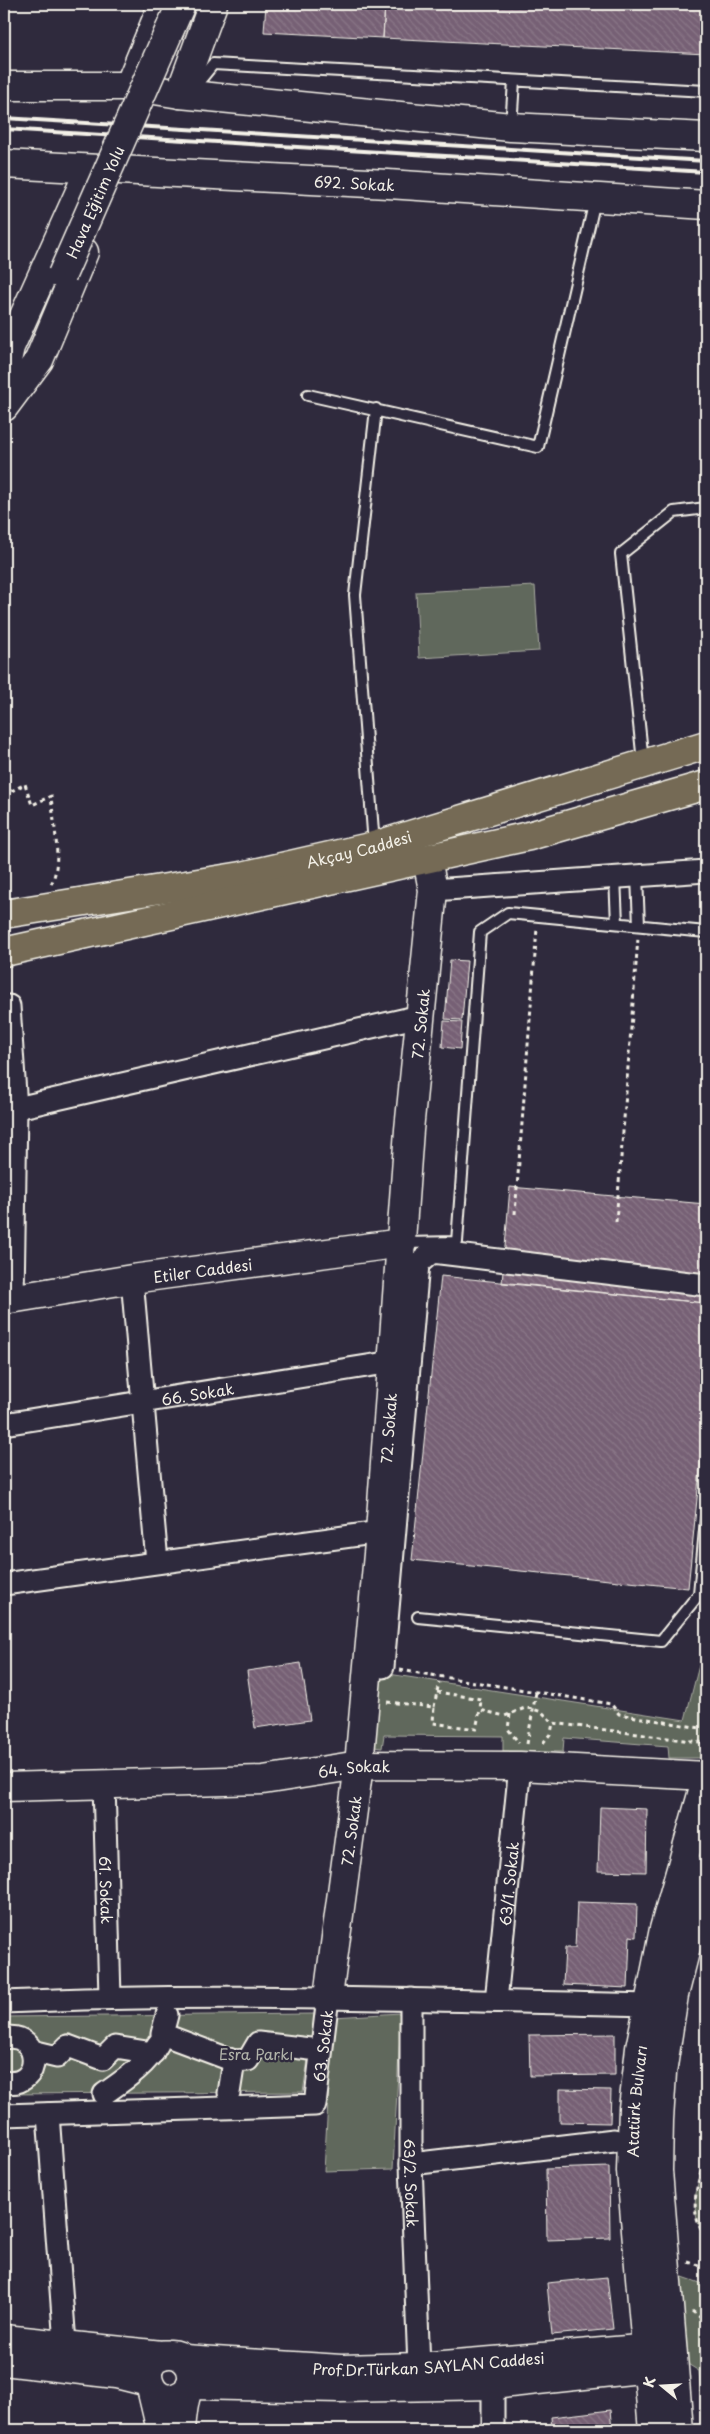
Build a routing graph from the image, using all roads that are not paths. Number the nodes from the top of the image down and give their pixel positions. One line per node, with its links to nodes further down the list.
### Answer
1 (163, 4): 6 (street)
2 (181, 4): 18 (street, Hava Eğitim Yolu, bridge)
3 (213, 4): 8 (street)
4 (514, 81): 7 (lane); 8 (lane); 9 (lane)
5 (4, 86): 6 (street)
6 (129, 86): 8 (street)
7 (706, 91)
8 (184, 95): 9 (street)
9 (511, 127): 10 (street)
10 (706, 137)
11 (4, 164): 12 (street, 692. Sokak)
12 (90, 168): 13 (street, 692. Sokak); 16 (street)
13 (118, 170): 14 (street, 692. Sokak); 19 (street)
14 (595, 199): 15 (street, 692. Sokak); 20 (lane)
15 (706, 205)
16 (4, 374)
17 (308, 395): 20 (lane)
18 (4, 398)
19 (4, 408)
20 (376, 409): 25 (lane)
21 (706, 508): 23 (lane)
22 (706, 745): 23 (highway, Akçay Caddesi)
23 (643, 766): 25 (highway, Akçay Caddesi)
24 (706, 785): 26 (highway, Akçay Caddesi)
25 (374, 846): 31 (highway, Akçay Caddesi)
26 (427, 859): 30 (street, 72. Sokak); 35 (highway, Akçay Caddesi)
27 (706, 871): 28 (street)
28 (637, 876): 29 (street); 33 (lane)
29 (615, 877): 30 (street); 32 (lane)
30 (433, 890): 37 (street, 72. Sokak)
31 (4, 914)
32 (617, 923): 33 (lane); 39 (lane)
33 (639, 925): 34 (lane)
34 (706, 932)
35 (4, 952)
36 (4, 1006): 38 (street)
37 (420, 1016): 38 (street); 39 (street, 72. Sokak)
38 (10, 1109): 42 (street)
39 (402, 1243): 40 (street, Etiler Caddesi); 43 (street, 72. Sokak)
40 (132, 1279): 42 (street, Etiler Caddesi); 44 (street)
41 (706, 1285): 51 (street)
42 (8, 1299)
43 (392, 1362): 44 (street, 66. Sokak); 47 (street, 72. Sokak)
44 (142, 1403): 45 (street, 66. Sokak); 48 (street)
45 (4, 1424)
46 (706, 1519): 50 (lane)
47 (380, 1532): 48 (street); 53 (street, 72. Sokak)
48 (157, 1562): 49 (street)
49 (4, 1584)
50 (418, 1617)
51 (383, 1667)
52 (524, 1759): 53 (street, 64. Sokak); 54 (street, 64. Sokak); 62 (street, 63/1. Sokak)
53 (359, 1765): 56 (street, 64. Sokak); 59 (street, 72. Sokak)
54 (706, 1776)
55 (706, 1780): 64 (street, Atatürk Bulvarı)
56 (104, 1784): 57 (street, 64. Sokak); 60 (street, 61. Sokak)
57 (4, 1787)
58 (705, 1876): 80 (street, Atatürk Bulvarı)
59 (328, 1996): 60 (street, 63. Sokak); 61 (street); 73 (street, 63. Sokak)
60 (110, 1997): 63 (street, 63. Sokak)
61 (411, 1999): 62 (street); 76 (street, 63/2. Sokak)
62 (496, 2001): 64 (street)
63 (4, 2002)
64 (647, 2005): 80 (street, Atatürk Bulvarı)
65 (160, 2034): 68 (street); 69 (street); 72 (street)
66 (4, 2038): 68 (street)
67 (310, 2049): 69 (street)
68 (32, 2051): 70 (street)
69 (234, 2061): 71 (street)
70 (4, 2082)
71 (229, 2093)
72 (104, 2094)
73 (48, 2114): 74 (street, 63. Sokak); 78 (street)
74 (4, 2115)
75 (614, 2140): 76 (street)
76 (412, 2164): 82 (street, 63/2. Sokak)
77 (4, 2339): 78 (street, Prof.Dr.Türkan SAYLAN Caddesi)
78 (65, 2344): 79 (street, Prof.Dr.Türkan SAYLAN Caddesi)
79 (173, 2357): 82 (street, Prof.Dr.Türkan SAYLAN Caddesi); 83 (street); 85 (street)
80 (660, 2357): 82 (street, Prof.Dr.Türkan SAYLAN Caddesi); 84 (street, Prof.Dr.Türkan SAYLAN Caddesi); 89 (street, Atatürk Bulvarı); 90 (street, Atatürk Bulvarı)
81 (4, 2361): 83 (street)
82 (419, 2367)
83 (150, 2385): 85 (street); 86 (street)
84 (493, 2385): 85 (street, Prof.Dr.Türkan SAYLAN Caddesi); 88 (street)
85 (188, 2388): 87 (street)
86 (161, 2430)
87 (180, 2430)
88 (493, 2430)
89 (653, 2430)
90 (679, 2430)

